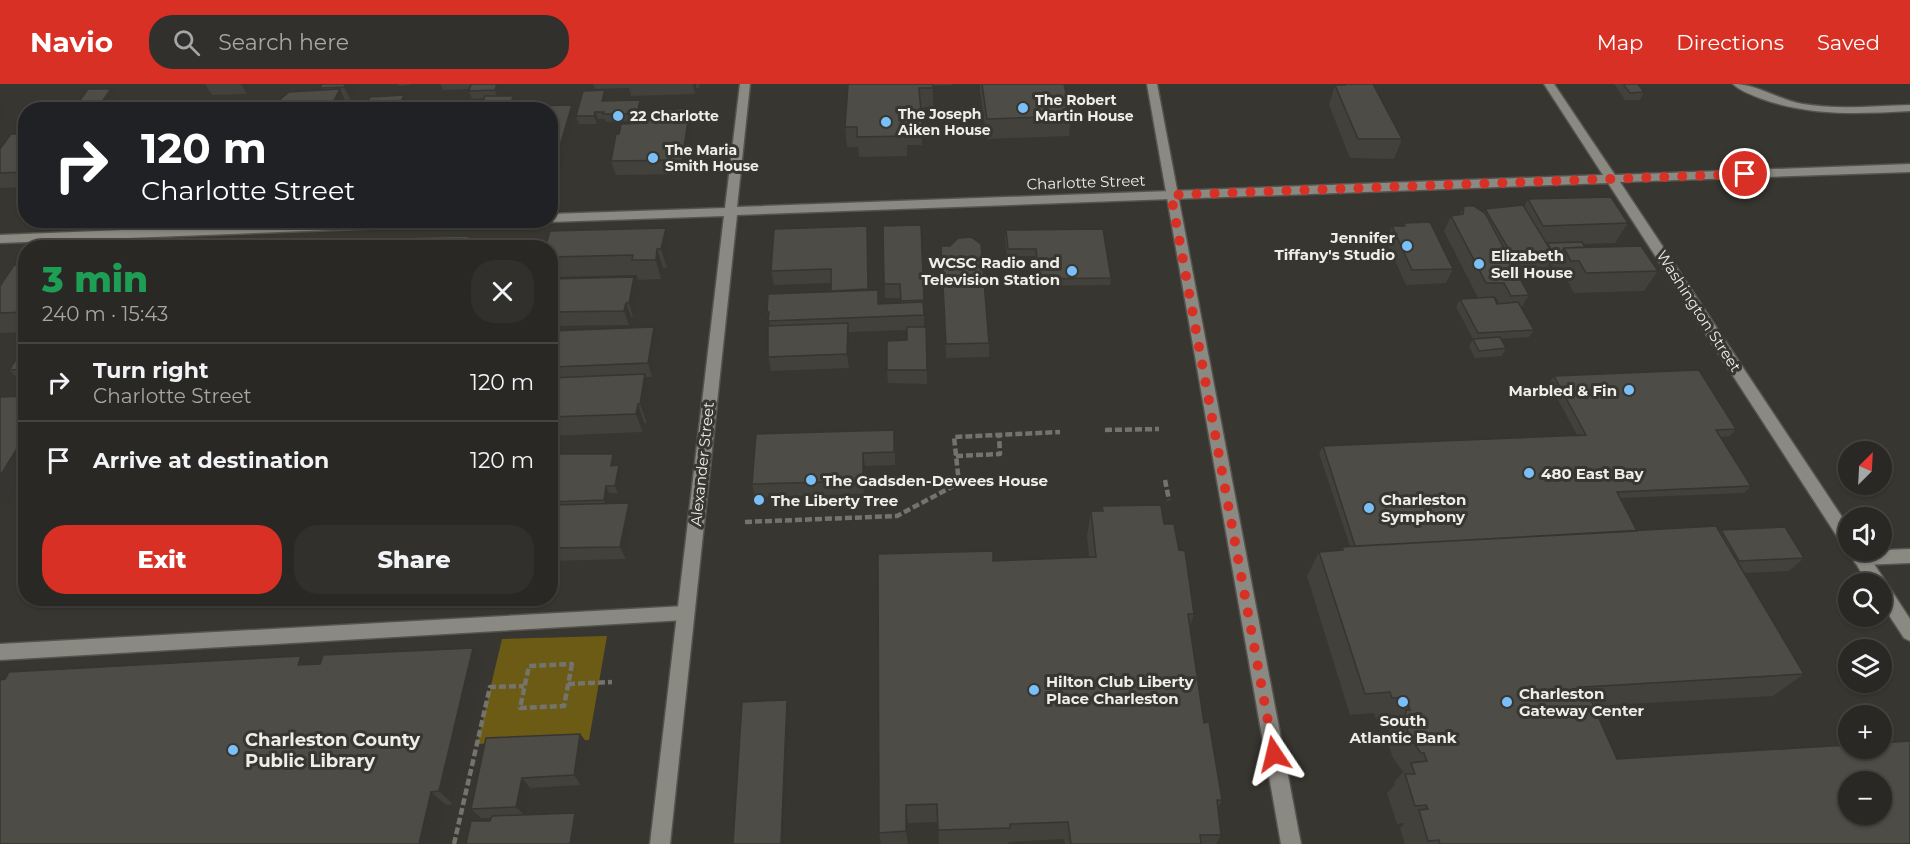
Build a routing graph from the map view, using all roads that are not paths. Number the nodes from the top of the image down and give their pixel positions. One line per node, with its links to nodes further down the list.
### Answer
1 (745, 84): 9 (street, Alexander Street)
2 (1152, 84): 8 (street)
3 (1549, 84): 7 (street, Washington Street)
4 (1738, 84): 5 (street)
5 (1910, 108)
6 (1910, 168): 7 (street, Charlotte Street)
7 (1611, 179): 8 (street, Charlotte Street); 13 (street, Washington Street)
8 (1171, 195): 9 (street, Charlotte Street); 21 (street)
9 (730, 212): 10 (street, Charlotte Street); 17 (street, Alexander Street)
10 (558, 218)
11 (283, 228): 12 (street)
12 (0, 239)
13 (1838, 524)
14 (1892, 555): 15 (street)
15 (1910, 556)
16 (1892, 606): 18 (street)
17 (685, 613): 19 (street); 20 (street, Alexander Street)
18 (1910, 633)
19 (0, 652)
20 (660, 844)
21 (1291, 844)

